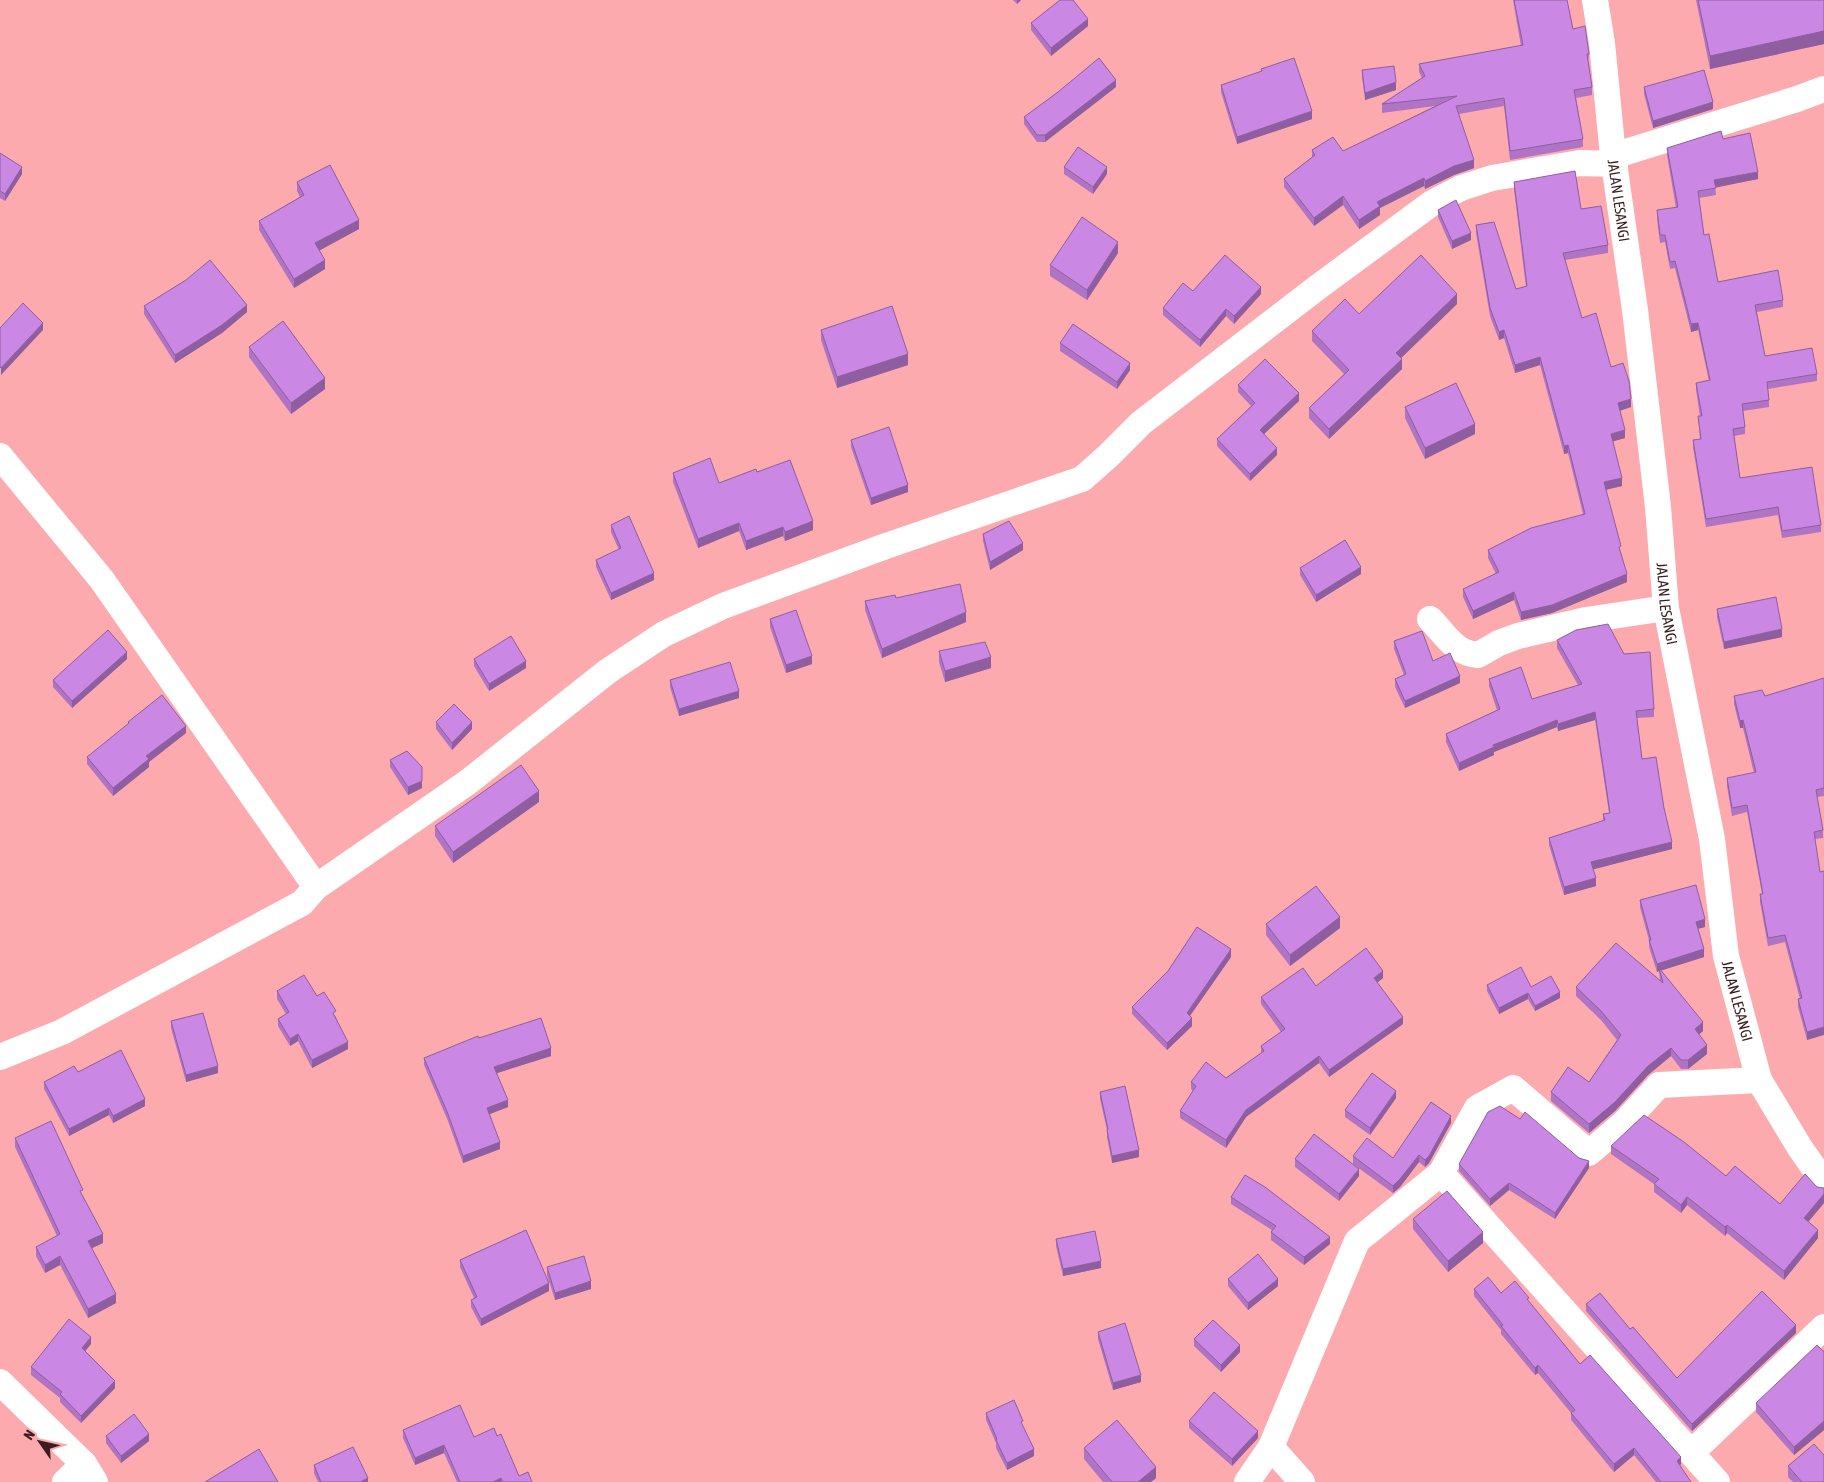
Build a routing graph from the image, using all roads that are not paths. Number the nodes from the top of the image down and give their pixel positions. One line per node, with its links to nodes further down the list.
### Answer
1 (1595, 0): 3 (street, JALAN LESANGI)
2 (1824, 90): 3 (street)
3 (1614, 160): 5 (street, JALAN LESANGI); 7 (street)
4 (0, 456): 7 (street)
5 (1666, 608): 6 (street); 9 (street, JALAN LESANGI)
6 (1430, 619)
7 (316, 888): 8 (street)
8 (0, 1057)
9 (1760, 1080): 10 (street); 11 (street, JALAN LESANGI)
10 (1441, 1173): 14 (street); 15 (street)
11 (1824, 1182)
12 (1824, 1327): 15 (street)
13 (0, 1382): 16 (street)
14 (1271, 1447): 18 (street); 19 (street)
15 (1692, 1452): 20 (street)
16 (90, 1473): 17 (street)
17 (65, 1482)
18 (1247, 1482)
19 (1302, 1482)
20 (1717, 1482)

